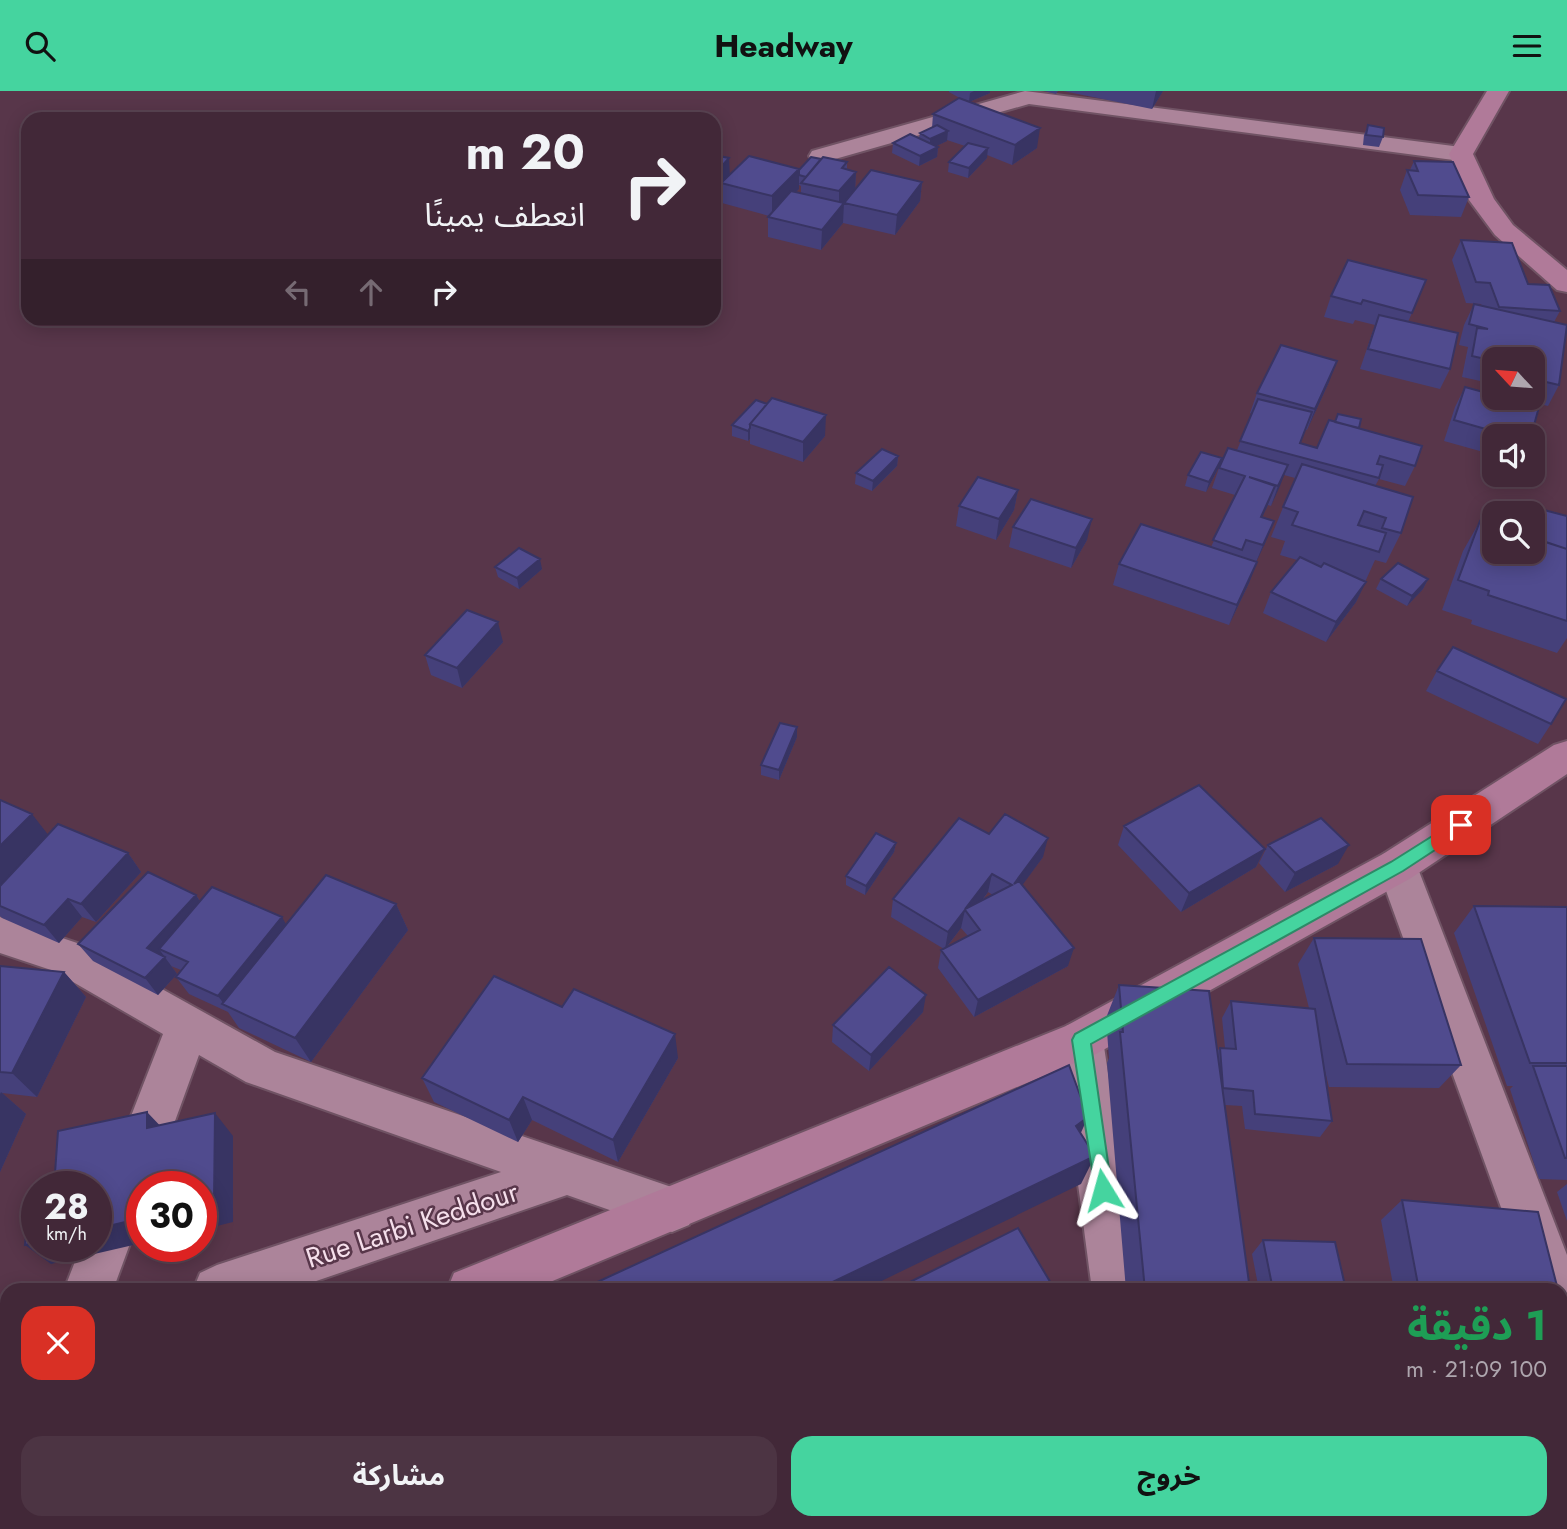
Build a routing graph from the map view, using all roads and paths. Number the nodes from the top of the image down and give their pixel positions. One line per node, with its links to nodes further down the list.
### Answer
1 (1498, 91): 2 (main road)
2 (1461, 154): 3 (street); 4 (main road)
3 (821, 156)
4 (1567, 284)
5 (1567, 755): 6 (main road)
6 (1397, 866): 9 (main road); 16 (street)
7 (0, 935): 8 (street)
8 (188, 1026): 10 (street); 12 (street)
9 (1081, 1040): 11 (main road); 15 (street)
10 (567, 1173): 11 (street); 13 (street, Rue Larbi Keddour)
11 (672, 1209): 14 (main road)
12 (92, 1283)
13 (238, 1283)
14 (488, 1283)
15 (1116, 1283)
16 (1553, 1283)

